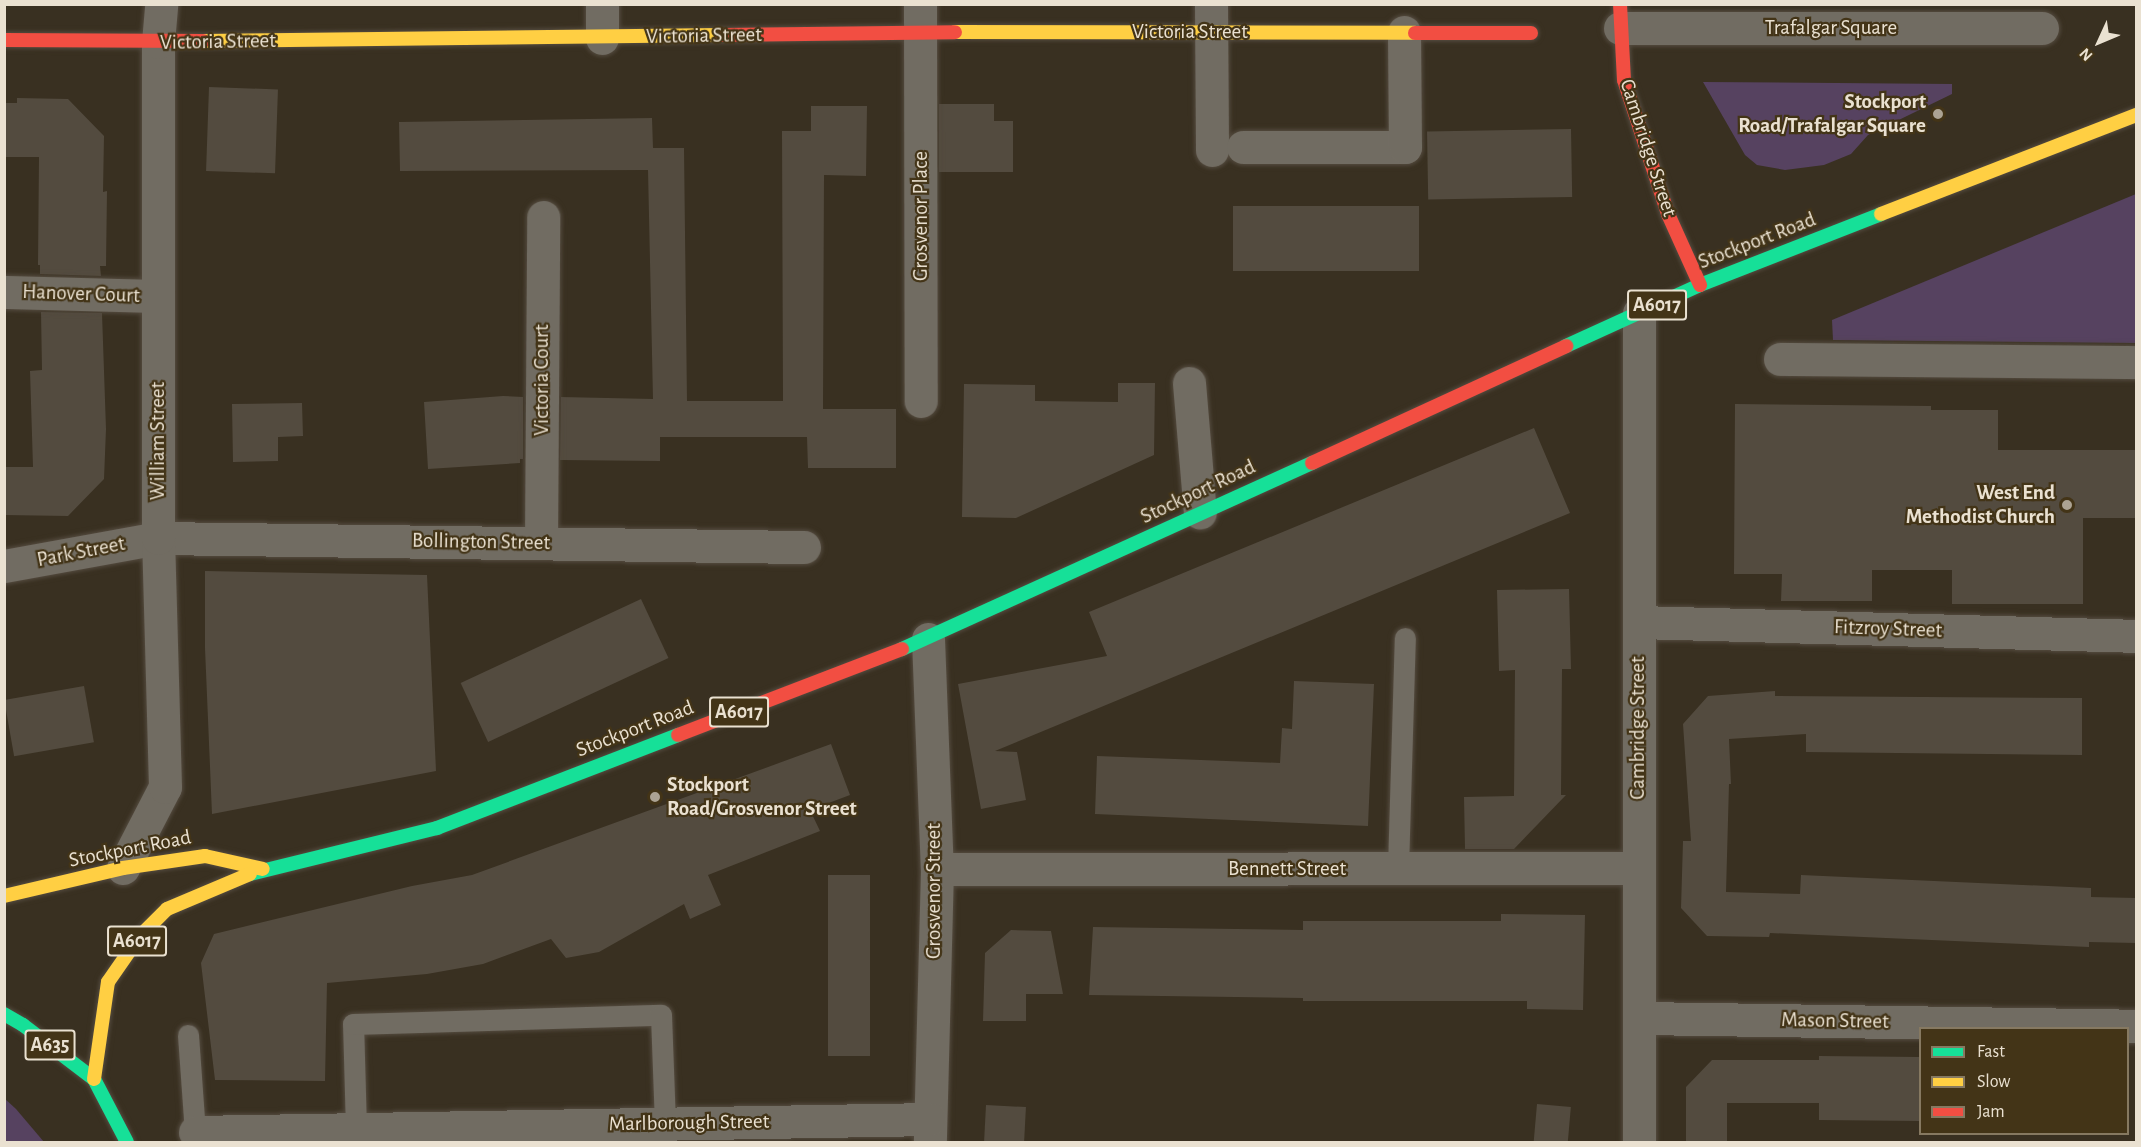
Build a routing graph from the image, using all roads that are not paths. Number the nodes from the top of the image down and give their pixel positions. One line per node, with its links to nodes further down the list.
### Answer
1 (161, 4): 11 (street, William Street)
2 (602, 4): 9 (street)
3 (1620, 16): 6 (street, Trafalgar Square); 14 (main road, Cambridge Street)
4 (920, 18): 5 (main road, Victoria Street); 9 (main road, Victoria Street); 21 (street, Grosvenor Place)
5 (1211, 18): 7 (main road, Victoria Street); 7 (street)
6 (2042, 28)
7 (1404, 32): 8 (main road, Victoria Street)
8 (1530, 33)
9 (602, 38): 11 (main road, Victoria Street)
10 (4, 40): 11 (main road, Victoria Street)
11 (158, 42): 16 (street, William Street)
12 (2136, 115): 14 (main road, Stockport Road / A6017)
13 (543, 217): 24 (street, Victoria Court)
14 (1700, 285): 17 (main road, Stockport Road / A6017)
15 (4, 292): 16 (street, Hanover Court)
16 (158, 296): 23 (street, William Street)
17 (1640, 313): 22 (main road, Stockport Road / A6017); 27 (street, Cambridge Street)
18 (1780, 359): 19 (street)
19 (2136, 362)
20 (1190, 383): 22 (street)
21 (921, 401)
22 (1200, 513): 30 (main road, Stockport Road / A6017)
23 (158, 538): 24 (street, Bollington Street); 26 (street, Park Street); 31 (street, William Street)
24 (541, 543): 25 (street, Bollington Street)
25 (804, 547)
26 (4, 567)
27 (1639, 622): 28 (street, Fitzroy Street); 33 (street, Cambridge Street)
28 (2136, 636)
29 (1405, 638): 32 (lane)
30 (928, 639): 34 (main road, Stockport Road / A6017); 35 (street, Grosvenor Street)
31 (123, 868): 34 (main road, Stockport Road / A6017); 36 (main road, Stockport Road / A6017)
32 (1398, 868): 33 (street, Bennett Street); 35 (street, Bennett Street)
33 (1638, 868): 38 (street, Cambridge Street)
34 (263, 869): 41 (main road, Stockport Road / A6017)
35 (937, 869): 44 (street, Grosvenor Street)
36 (4, 896)
37 (4, 1014): 41 (main road, A635)
38 (1641, 1018): 39 (street, Mason Street); 47 (street, Cambridge Street)
39 (2136, 1026)
40 (188, 1035): 45 (lane)
41 (94, 1079): 46 (main road, A635)
42 (665, 1124): 43 (street, Marlborough Street); 43 (lane); 44 (street, Marlborough Street)
43 (356, 1129): 45 (street, Marlborough Street)
44 (930, 1131)
45 (195, 1132)
46 (127, 1143)
47 (1639, 1143)

